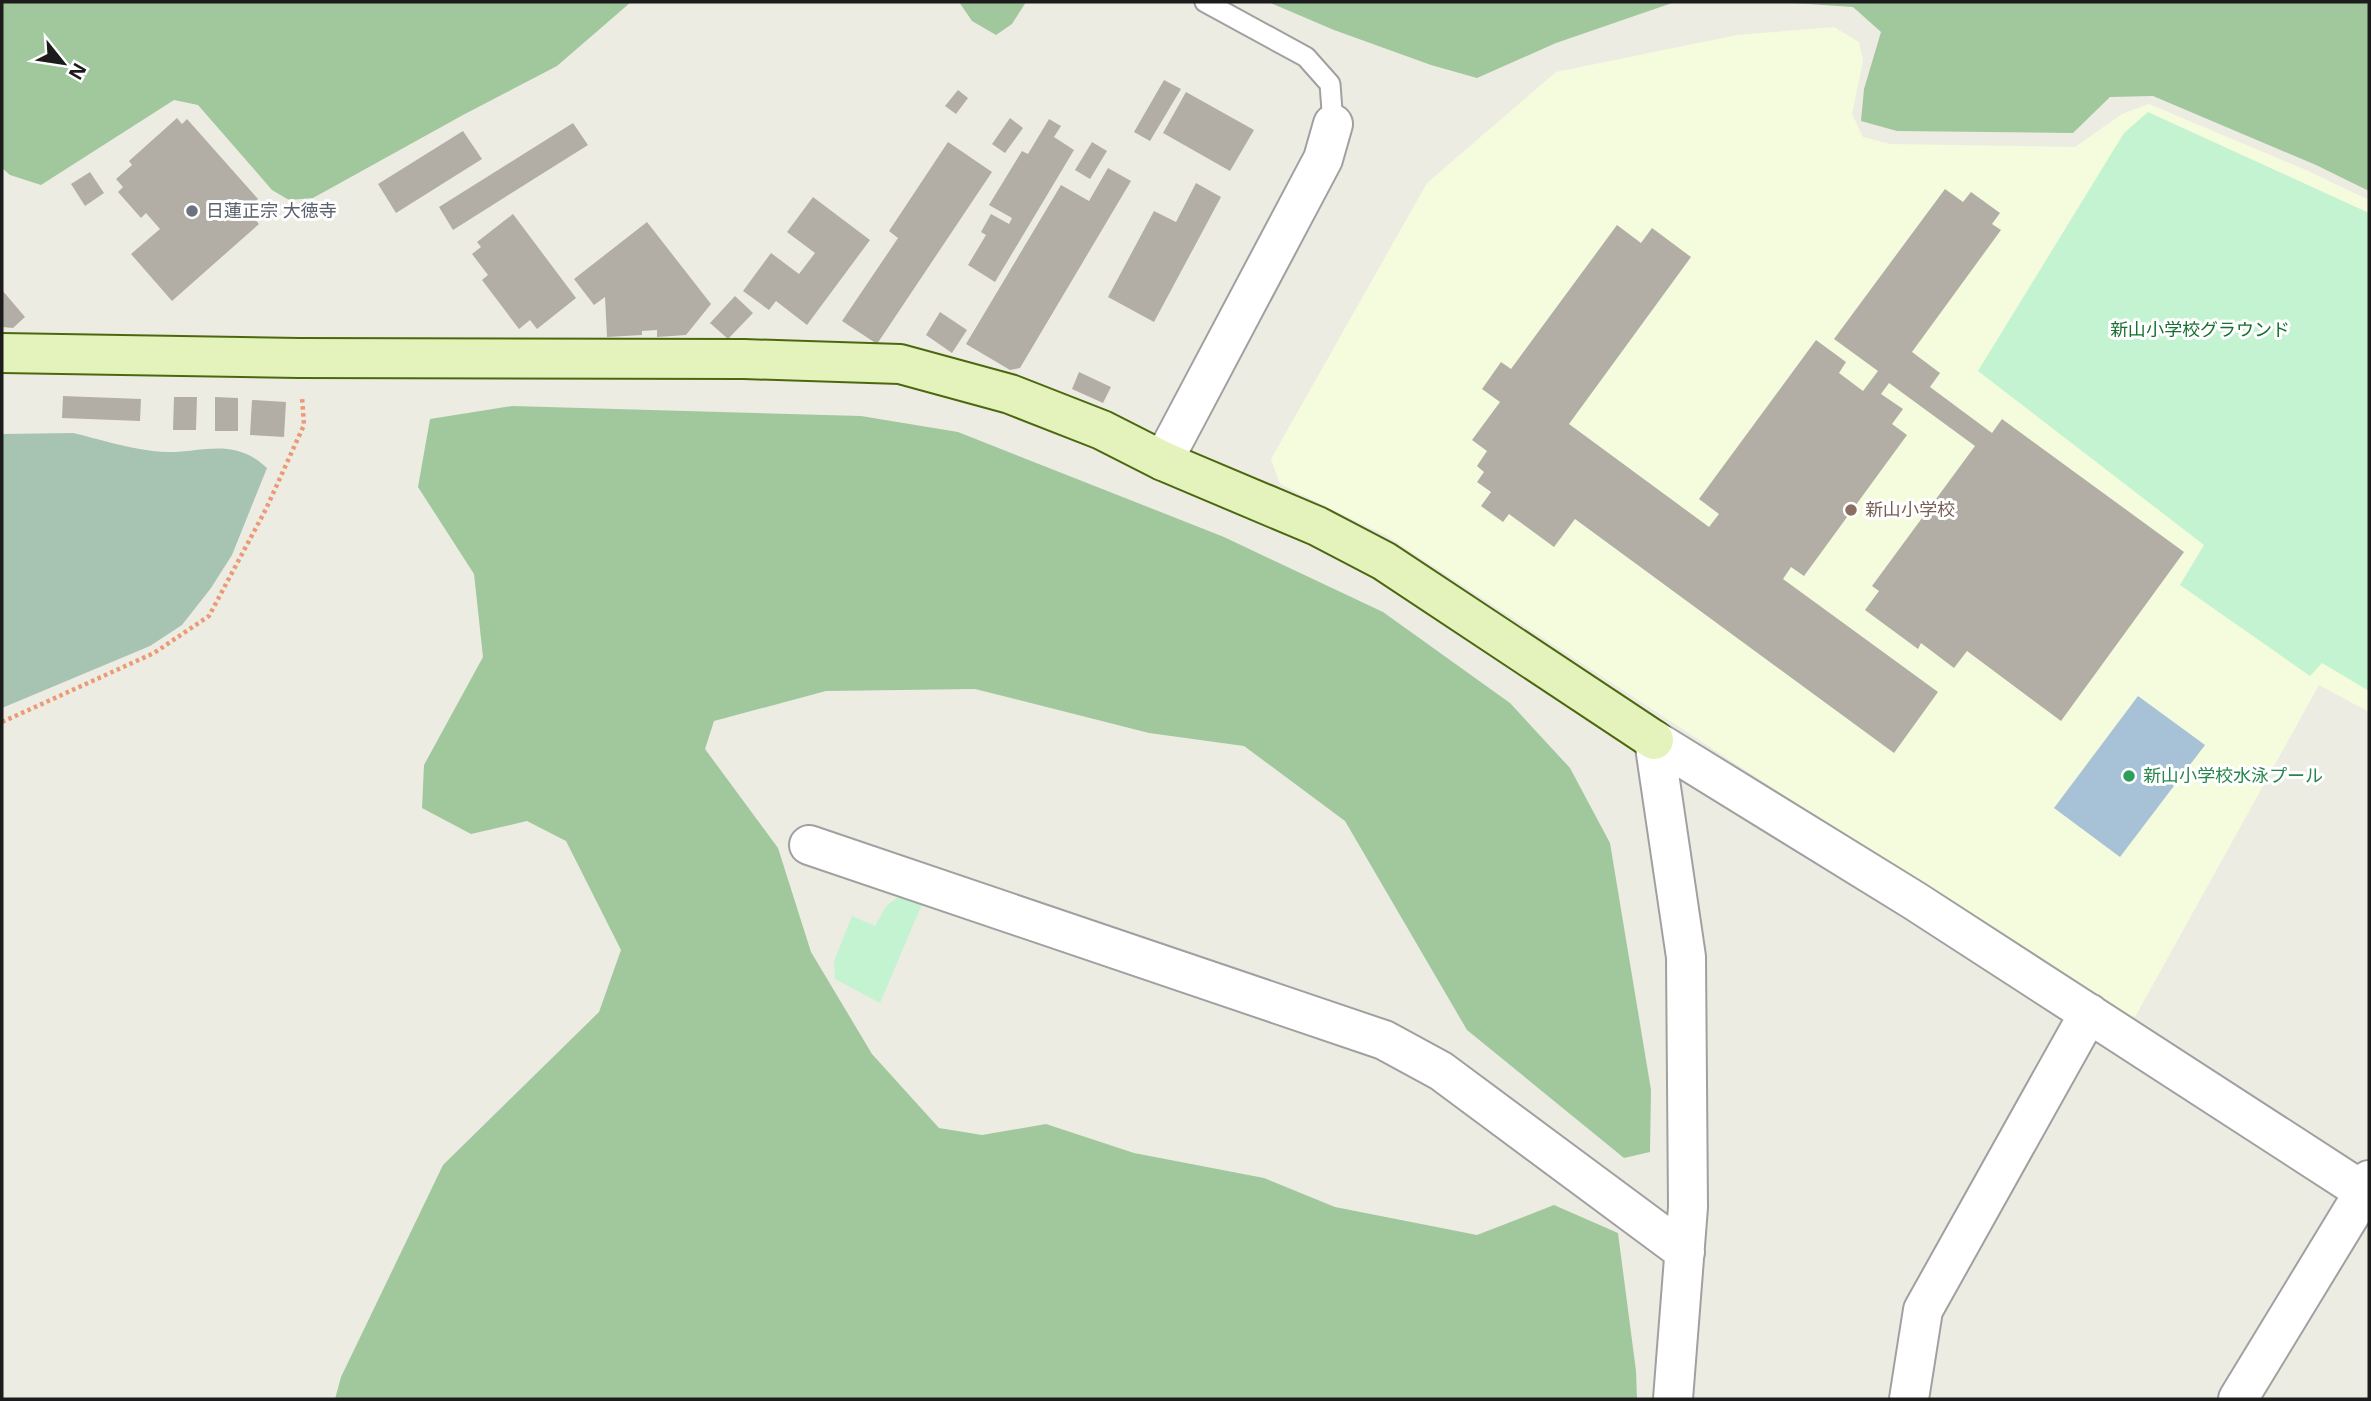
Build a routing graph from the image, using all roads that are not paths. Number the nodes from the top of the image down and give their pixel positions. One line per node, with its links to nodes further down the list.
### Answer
1 (1205, 2): 2 (lane)
2 (1333, 124): 4 (street)
3 (2, 353): 4 (street)
4 (1163, 461): 5 (street)
5 (1654, 740): 7 (street); 9 (street)
6 (809, 845): 9 (street)
7 (2089, 1013): 8 (street); 11 (street)
8 (2368, 1189): 12 (street)
9 (1685, 1252): 10 (street)
10 (1673, 1399)
11 (1909, 1399)
12 (2238, 1399)

